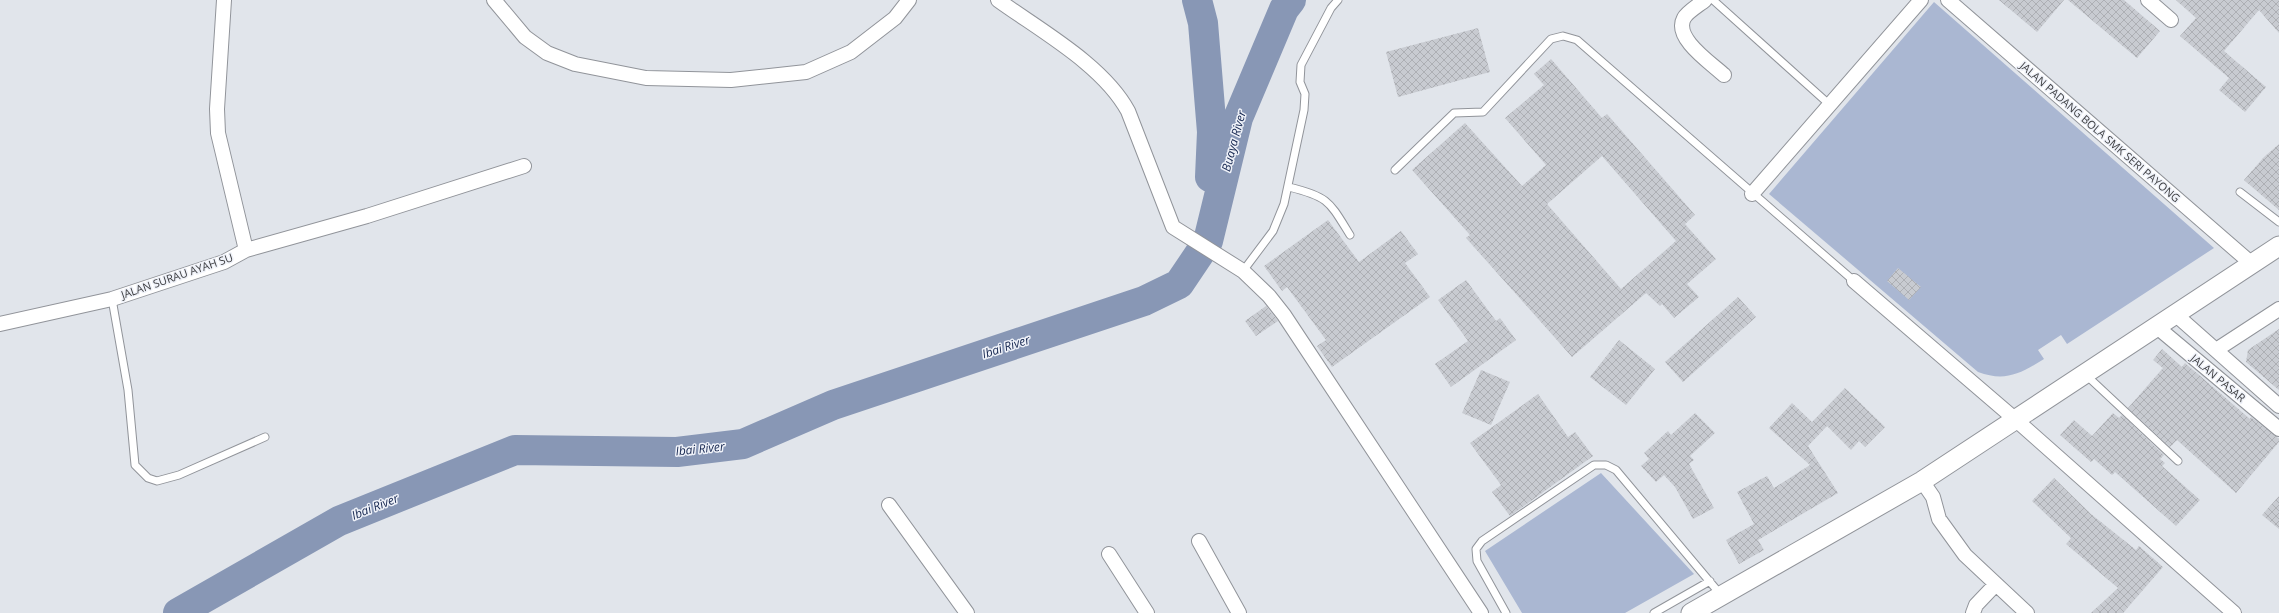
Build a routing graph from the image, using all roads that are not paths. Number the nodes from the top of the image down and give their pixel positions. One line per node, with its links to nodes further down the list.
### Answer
1 (224, 0): 22 (street, JALAN SURAU AYAH SU)
2 (494, 0): 3 (street)
3 (909, 0)
4 (998, 0): 24 (street)
5 (1338, 0): 16 (lane)
6 (1705, 0): 12 (street)
7 (1713, 0): 13 (lane)
8 (1921, 0): 13 (street)
9 (1948, 0): 23 (street, JALAN PADANG BOLA SMK SERI PAYONG)
10 (2148, 0): 11 (street)
11 (2171, 20)
12 (1724, 75)
13 (1830, 106): 18 (street)
14 (524, 166): 22 (street)
15 (1394, 170): 18 (lane)
16 (1289, 187): 20 (lane); 24 (lane)
17 (2240, 192): 19 (lane)
18 (1752, 194): 25 (lane)
19 (2279, 222)
20 (1350, 235)
21 (2279, 246): 23 (main road)
22 (246, 250): 26 (street, JALAN SURAU AYAH SU)
23 (2252, 264): 28 (main road)
24 (1244, 271): 48 (street)
25 (1854, 281): 34 (street)
26 (112, 299): 29 (street, JALAN SURAU AYAH SU); 36 (lane)
27 (2279, 309): 31 (street)
28 (2175, 314): 30 (main road); 31 (street, JALAN PASAR)
29 (0, 324)
30 (2157, 326): 32 (main road); 35 (street, JALAN PASAR)
31 (2216, 350): 33 (street, JALAN PASAR)
32 (2085, 374): 34 (main road); 37 (lane)
33 (2279, 406)
34 (2016, 420): 38 (main road); 54 (street)
35 (2279, 429)
36 (265, 437)
37 (2178, 461)
38 (1922, 481): 43 (street); 44 (main road)
39 (889, 505): 45 (street)
40 (1199, 541): 47 (street)
41 (1109, 554): 46 (street)
42 (1710, 581): 44 (lane); 49 (lane); 50 (lane)
43 (1996, 584): 52 (street); 53 (street)
44 (1722, 596): 51 (main road)
45 (967, 613)
46 (1147, 613)
47 (1239, 613)
48 (1481, 613)
49 (1506, 613)
50 (1654, 613)
51 (1691, 613)
52 (1973, 613)
53 (2027, 613)
54 (2234, 613)

